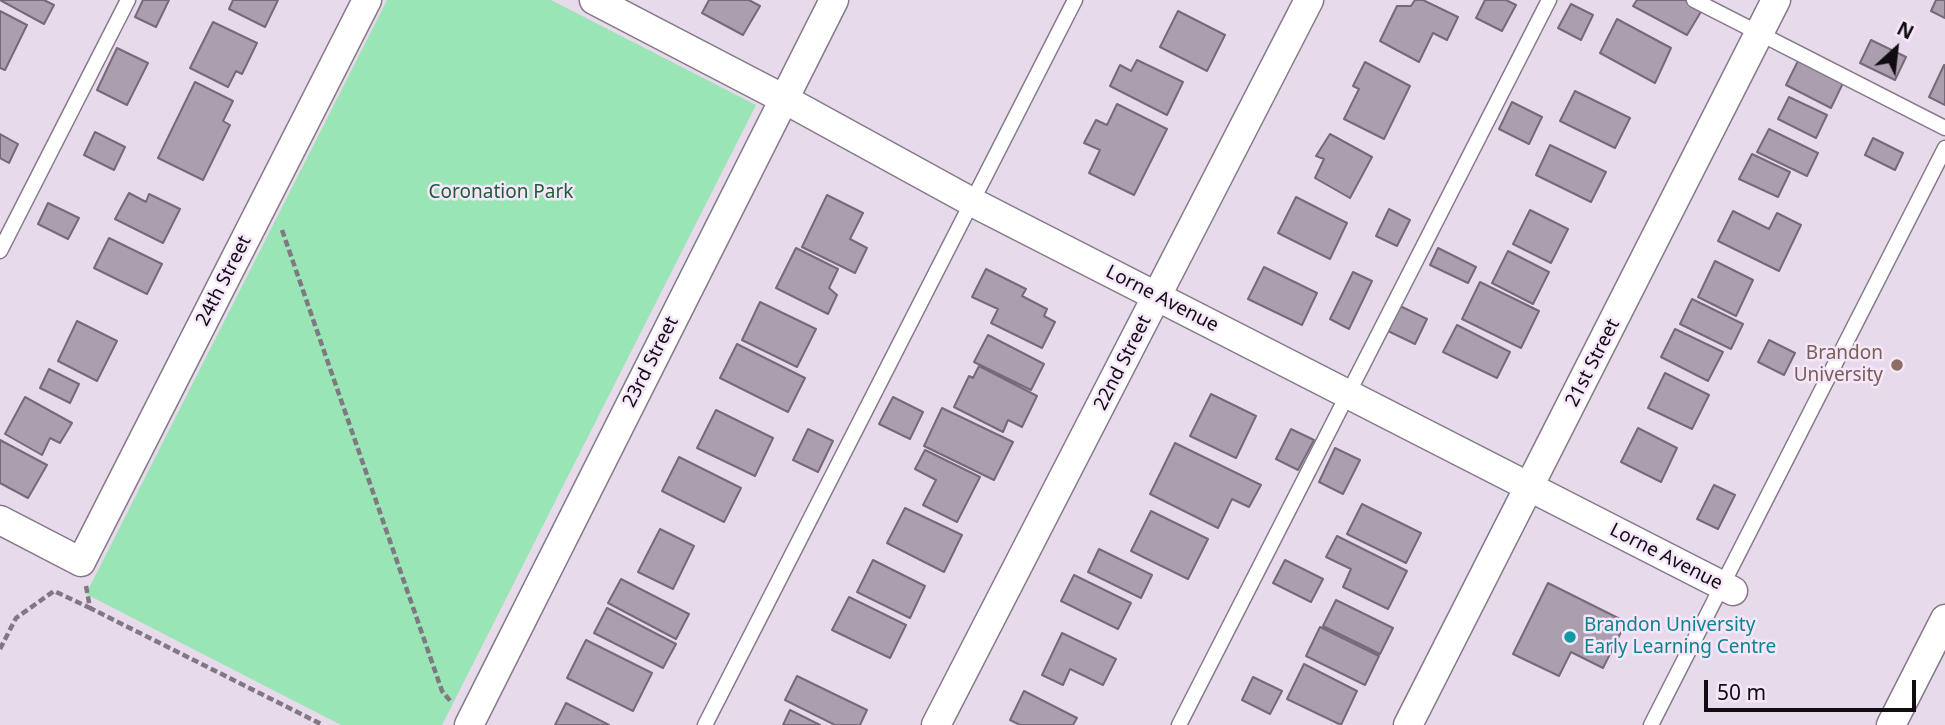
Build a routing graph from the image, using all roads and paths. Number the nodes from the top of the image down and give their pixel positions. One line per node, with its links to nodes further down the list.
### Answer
1 (128, 0): 16 (lane)
2 (366, 0): 14 (street, 24th Street)
3 (834, 0): 11 (street, 23rd Street)
4 (1075, 0): 15 (lane)
5 (1309, 0): 17 (street, 22nd Street)
6 (1549, 0): 18 (lane)
7 (1695, 0): 10 (lane)
8 (1776, 0): 10 (street, 21st Street)
9 (598, 1): 11 (street, Lorne Avenue)
10 (1759, 34): 12 (lane); 19 (street, 21st Street)
11 (784, 99): 15 (street, Lorne Avenue); 26 (street, 23rd Street)
12 (1945, 128)
13 (1945, 148): 22 (lane)
14 (269, 192): 21 (street, 24th Street); 26 (path)
15 (970, 201): 17 (street, Lorne Avenue); 28 (lane)
16 (0, 251)
17 (1157, 297): 18 (street, Lorne Avenue); 29 (street, 22nd Street)
18 (1348, 394): 19 (street, Lorne Avenue); 30 (lane)
19 (1530, 488): 22 (street, Lorne Avenue); 31 (street, 21st Street)
20 (0, 520): 21 (street)
21 (81, 562): 23 (path)
22 (1727, 588): 32 (lane)
23 (90, 608): 25 (path); 27 (path)
24 (1945, 619): 33 (street)
25 (0, 649)
26 (462, 717)
27 (323, 725)
28 (705, 725)
29 (936, 725)
30 (1179, 725)
31 (1409, 725)
32 (1650, 725)
33 (1891, 725)

